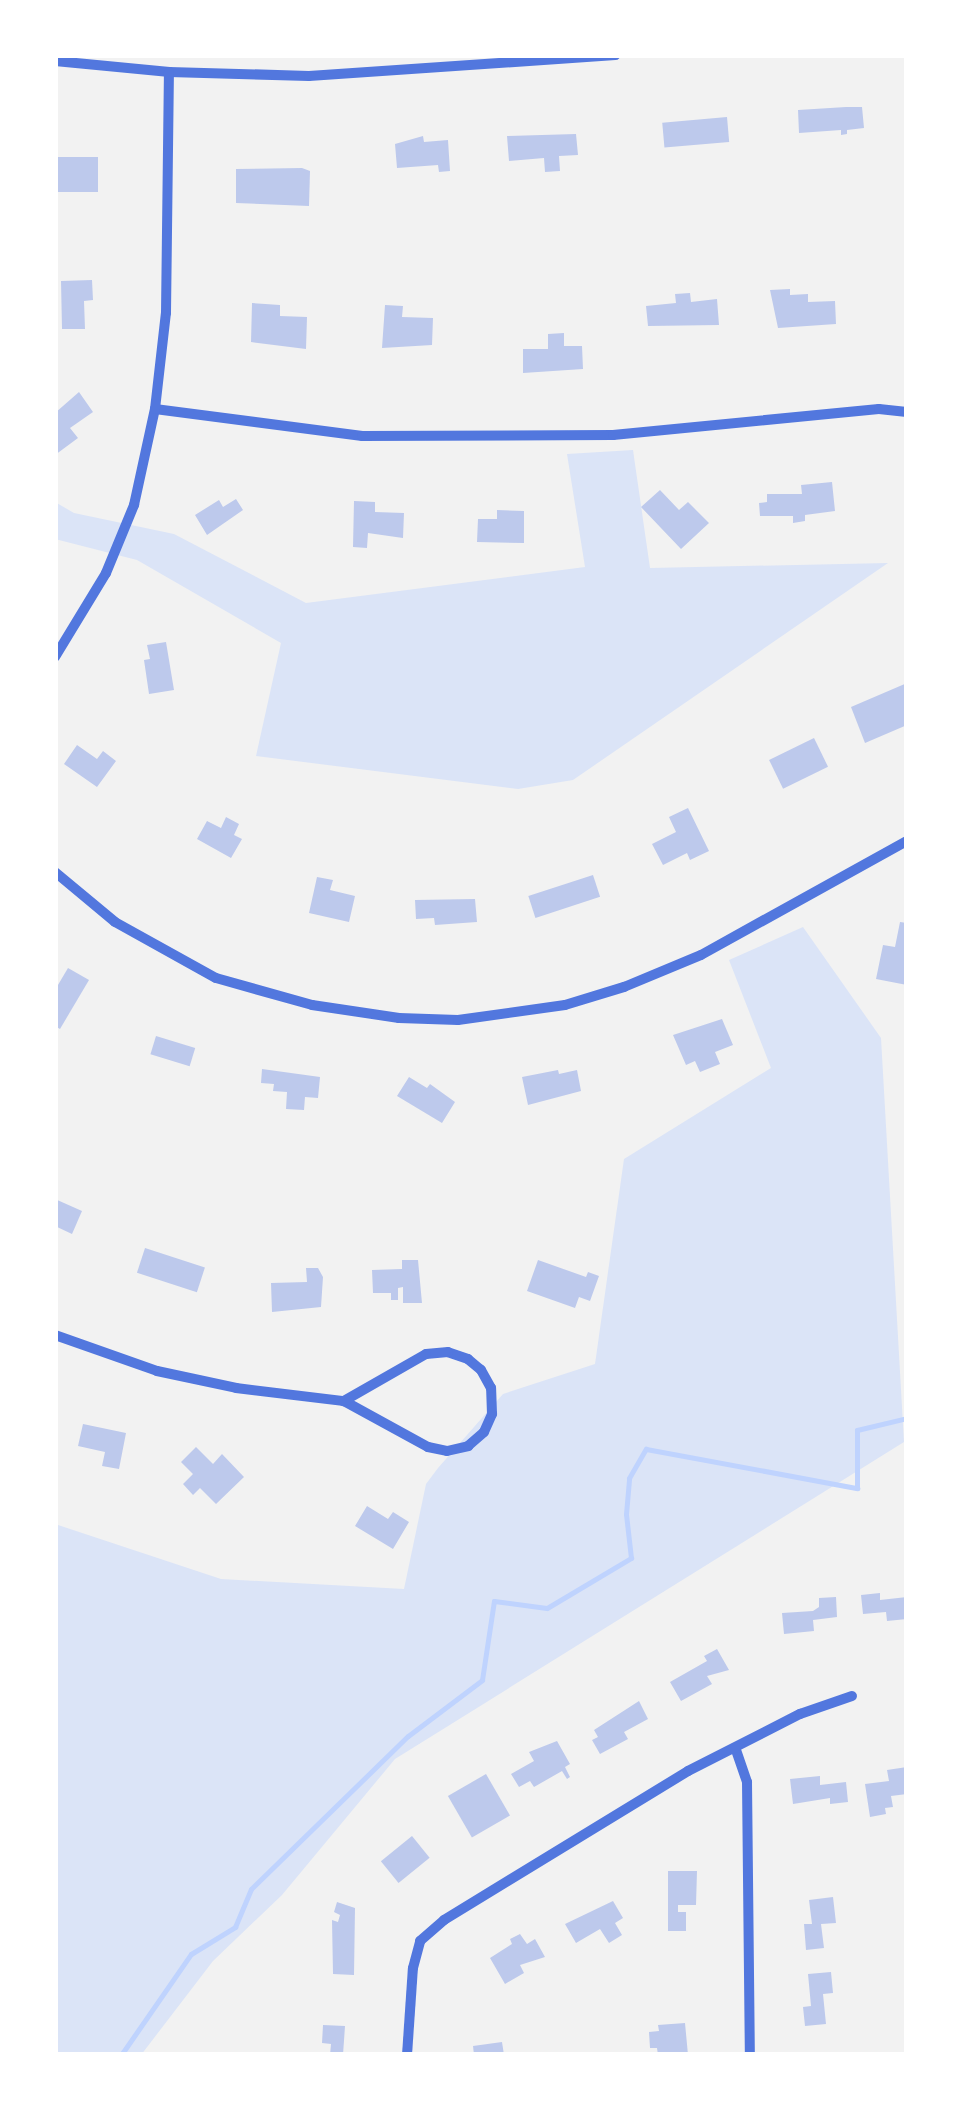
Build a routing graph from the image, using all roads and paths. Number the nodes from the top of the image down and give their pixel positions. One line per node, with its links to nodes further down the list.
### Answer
1 (615, 55): 3 (street)
2 (55, 61): 3 (street)
3 (169, 72): 4 (street)
4 (155, 409): 5 (street); 6 (street)
5 (907, 412)
6 (55, 657)
7 (907, 841): 8 (street)
8 (55, 872)
9 (55, 1335): 10 (street)
10 (344, 1401): 10 (street)
11 (852, 1696): 12 (street)
12 (736, 1750): 13 (street); 14 (street)
13 (407, 2055)
14 (750, 2055)

